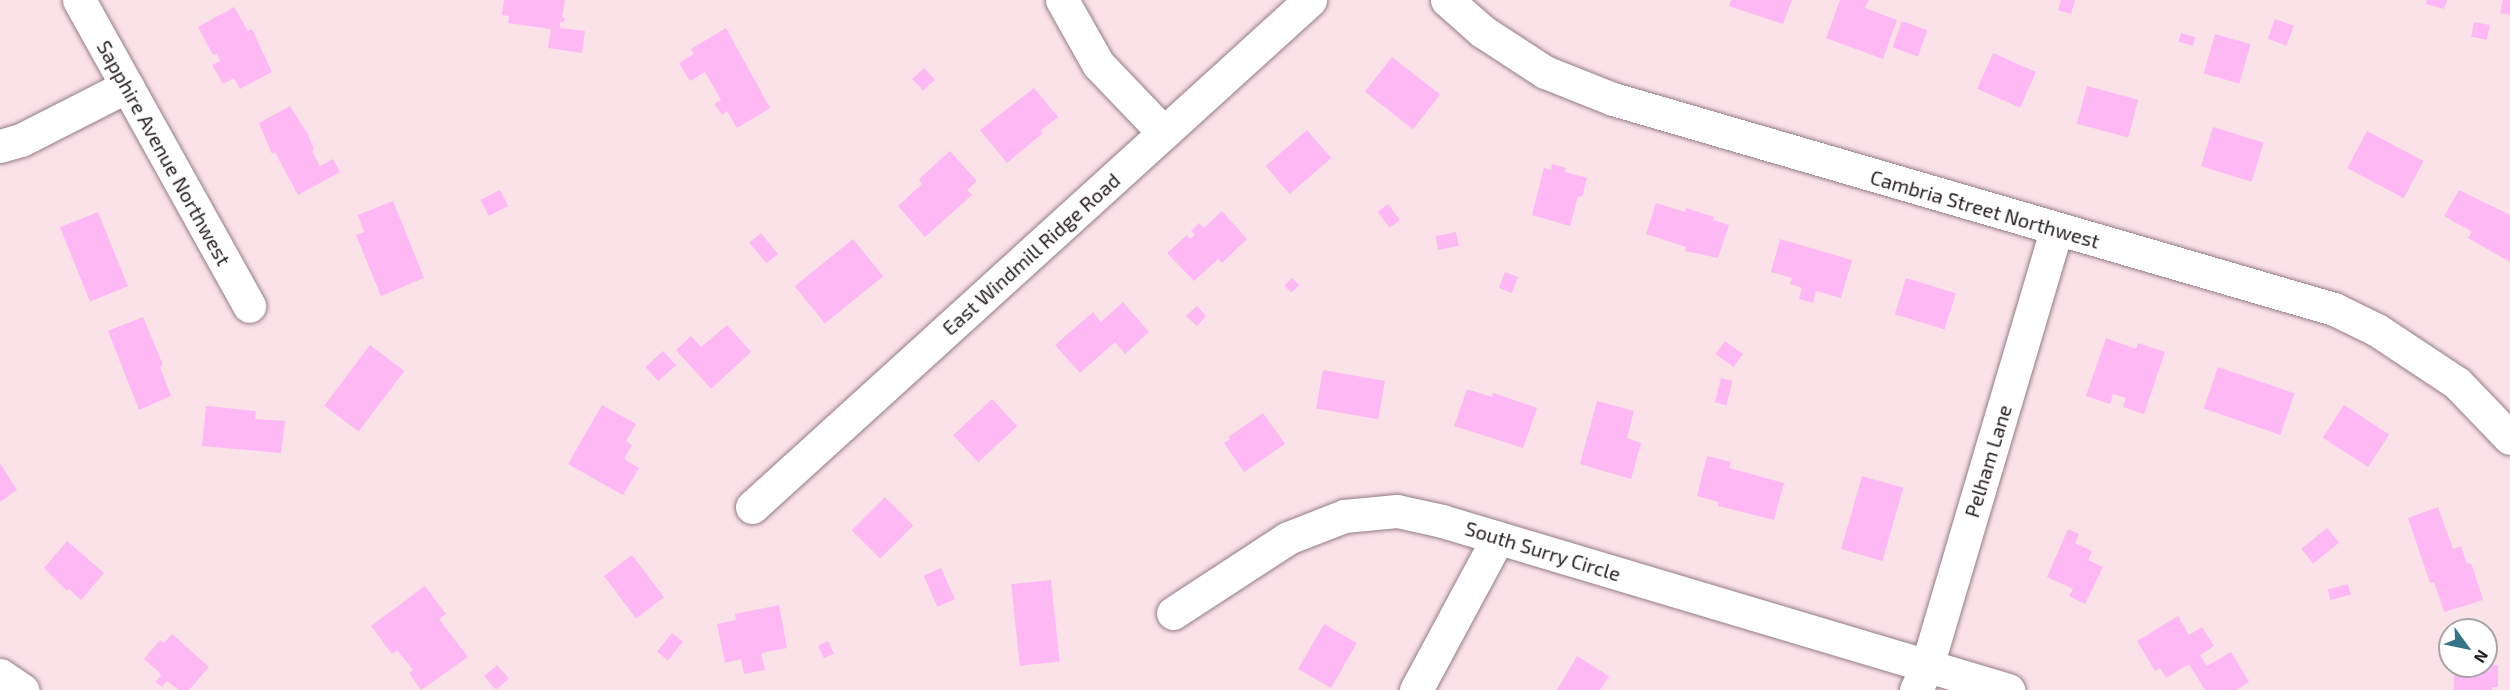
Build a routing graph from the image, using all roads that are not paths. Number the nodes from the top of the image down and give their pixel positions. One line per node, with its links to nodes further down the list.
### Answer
1 (79, 0): 5 (street, Sapphire Avenue Northwest)
2 (1062, 0): 6 (street)
3 (1310, 0): 6 (street, East Windmill Ridge Road)
4 (1446, 0): 8 (street, Cambria Street Northwest)
5 (127, 86): 7 (street); 9 (street, Sapphire Avenue Northwest)
6 (1164, 133): 11 (street, East Windmill Ridge Road)
7 (0, 146)
8 (2056, 230): 10 (street, Cambria Street Northwest); 15 (street, Pelham Lane)
9 (249, 306)
10 (2510, 438)
11 (752, 507)
12 (1498, 538): 13 (street, South Surry Circle); 15 (street, South Surry Circle); 17 (street)
13 (1173, 613)
14 (0, 675): 16 (street)
15 (1922, 678): 18 (street, South Surry Circle)
16 (22, 690)
17 (1416, 690)
18 (2008, 690)

